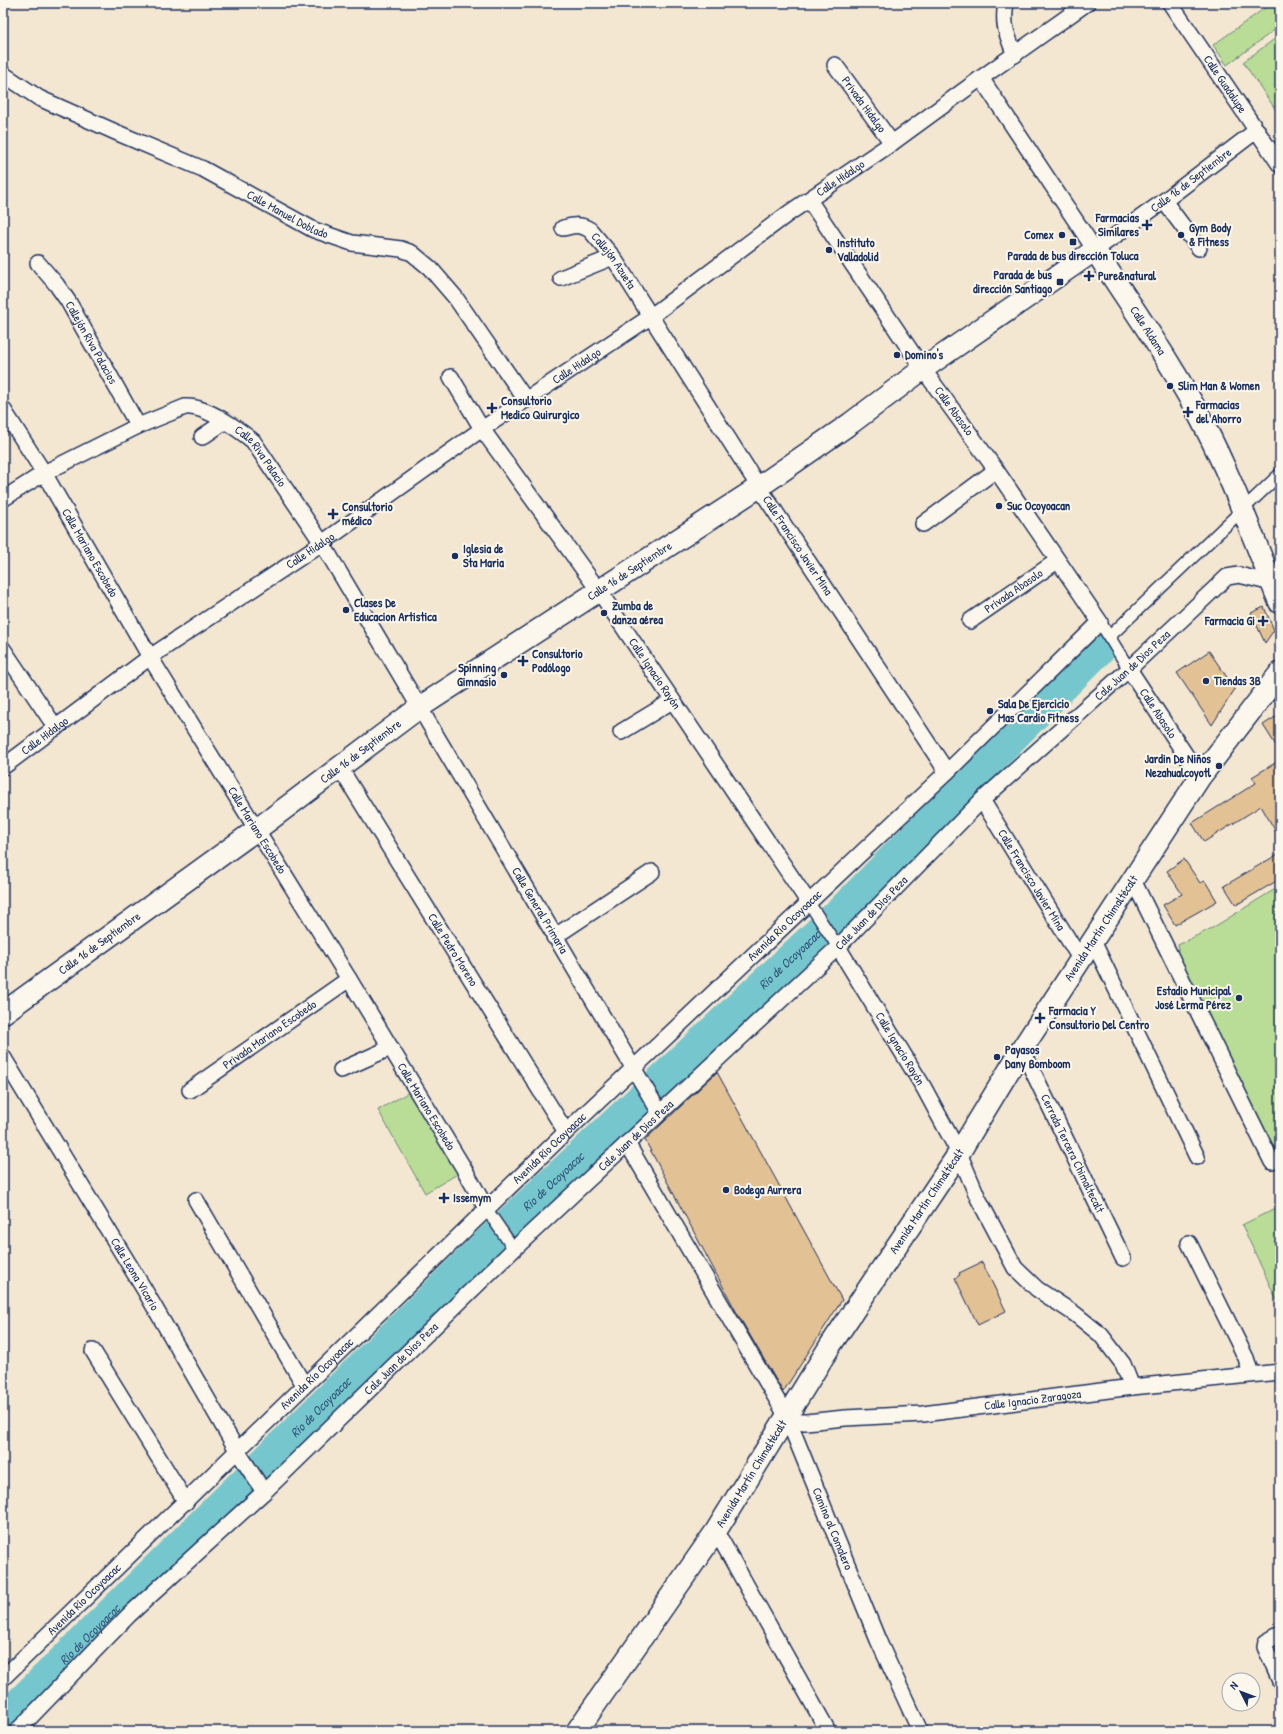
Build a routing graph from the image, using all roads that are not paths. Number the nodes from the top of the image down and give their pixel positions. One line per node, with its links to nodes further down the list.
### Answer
1 (1006, 3): 4 (street)
2 (1088, 3): 4 (street, Calle Hidalgo)
3 (1170, 3): 8 (street, Calle Guadalupe)
4 (1015, 55): 7 (street, Calle Hidalgo)
5 (835, 65): 9 (street, Privada Hidalgo)
6 (3, 74): 22 (street, Calle Manuel Doblado)
7 (981, 78): 9 (street, Calle Hidalgo); 15 (street, Calle Aldama)
8 (1257, 130): 10 (street, Calle Guadalupe); 12 (street, Calle 16 de Septiembre)
9 (892, 143): 11 (street, Calle Hidalgo)
10 (1280, 164)
11 (809, 200): 19 (street, Calle Hidalgo); 20 (street, Calle Abasolo)
12 (1164, 201): 14 (street); 15 (street, Calle 16 de Septiembre)
13 (562, 228): 16 (street, Callejón Azueta)
14 (1198, 248)
15 (1095, 250): 20 (main road, Calle 16 de Septiembre); 33 (main road, Calle Aldama)
16 (613, 257): 18 (street); 19 (street, Callejón Azueta)
17 (38, 263): 25 (street, Callejón Riva Palacios)
18 (561, 278)
19 (650, 317): 22 (street, Calle Hidalgo); 31 (street, Calle Francisco Javier Mina)
20 (923, 369): 28 (street, Calle Abasolo); 31 (main road, Calle 16 de Septiembre)
21 (451, 377): 26 (street, Calle Ignacio Rayón)
22 (526, 400): 26 (street, Calle Hidalgo)
23 (3, 409): 29 (street, Calle Mariano Escobedo)
24 (224, 422): 25 (street, Calle Riva Palacio); 27 (street); 35 (street, Calle Riva Palacio)
25 (138, 426): 29 (street, Calle Riva Palacio)
26 (482, 429): 35 (street, Calle Hidalgo); 38 (street, Calle Ignacio Rayón)
27 (202, 437)
28 (996, 470): 34 (street); 36 (street, Calle Abasolo)
29 (44, 473): 32 (street, Calle Riva Palacio); 44 (street, Calle Mariano Escobedo)
30 (1280, 474): 33 (street)
31 (759, 487): 38 (main road, Calle 16 de Septiembre); 53 (street, Calle Francisco Javier Mina)
32 (3, 499)
33 (1243, 511): 37 (main road, Calle Aldama); 42 (street)
34 (923, 524)
35 (322, 543): 44 (street, Calle Hidalgo); 48 (street, Calle Riva Palacio)
36 (1058, 561): 40 (street, Privada Abasolo); 41 (street, Calle Abasolo)
37 (1272, 583): 39 (main road, Calle Aldama); 45 (street, Cale Juan de Dios Peza)
38 (599, 591): 47 (street, Calle Ignacio Rayón); 48 (main road, Calle 16 de Septiembre)
39 (1280, 603)
40 (970, 621)
41 (1100, 622): 42 (street); 53 (street, Avenida Río Ocoyoacac)
42 (1110, 637): 45 (street)
43 (3, 649): 49 (street)
44 (150, 657): 49 (street, Calle Hidalgo); 56 (street, Calle Mariano Escobedo)
45 (1129, 669): 54 (street, Calle Abasolo); 55 (street, Cale Juan de Dios Peza)
46 (1280, 673): 54 (main road, Avenida Martín Chimaltécalt)
47 (672, 701): 50 (street); 59 (street, Calle Ignacio Rayón)
48 (420, 707): 52 (main road, Calle 16 de Septiembre); 60 (street, Calle General Primaria)
49 (56, 728): 51 (street, Calle Hidalgo)
50 (621, 732)
51 (3, 767)
52 (340, 768): 56 (main road, Calle 16 de Septiembre); 73 (street, Calle Pedro Moreno)
53 (947, 772): 59 (street, Avenida Río Ocoyoacac)
54 (1200, 777): 58 (main road, Avenida Martín Chimaltécalt)
55 (982, 800): 62 (street, Cale Juan de Dios Peza); 63 (street, Calle Francisco Javier Mina)
56 (256, 830): 64 (street, Calle Mariano Escobedo); 65 (main road, Calle 16 de Septiembre)
57 (652, 872): 60 (street)
58 (1133, 880): 61 (main road, Avenida Martín Chimaltécalt); 77 (street)
59 (812, 906): 62 (street); 70 (street, Avenida Río Ocoyoacac)
60 (554, 937): 70 (street, Calle General Primaria)
61 (1094, 941): 63 (main road, Avenida Martín Chimaltécalt); 76 (street)
62 (836, 945): 72 (street, Cale Juan de Dios Peza); 75 (street, Calle Ignacio Rayón)
63 (1081, 960): 67 (main road, Avenida Martín Chimaltécalt)
64 (349, 978): 66 (street, Calle Mariano Escobedo); 71 (street, Privada Mariano Escobedo)
65 (3, 1012)
66 (390, 1048): 69 (street); 79 (street, Calle Mariano Escobedo)
67 (1022, 1049): 75 (main road, Avenida Martín Chimaltécalt); 82 (street, Cerrada Tercera Chimaltecalt)
68 (3, 1057): 89 (street, Calle Leona Vicario)
69 (341, 1070)
70 (638, 1074): 72 (street, Calle General Primaria); 73 (street, Avenida Río Ocoyoacac)
71 (190, 1090)
72 (658, 1110): 74 (street, Cale Juan de Dios Peza)
73 (566, 1132): 79 (street, Avenida Río Ocoyoacac)
74 (627, 1143): 81 (street, Cale Juan de Dios Peza); 88 (street, Camino al Comalero)
75 (959, 1153): 87 (street, Calle Ignacio Rayón); 88 (main road, Avenida Martín Chimaltécalt)
76 (1197, 1157)
77 (1272, 1162)
78 (196, 1200): 86 (street)
79 (489, 1213): 81 (street, Calle Mariano Escobedo); 86 (street, Avenida Río Ocoyoacac)
80 (1189, 1243): 85 (street)
81 (512, 1245): 90 (street, Cale Juan de Dios Peza)
82 (1123, 1258)
83 (93, 1351): 91 (street)
84 (1280, 1372): 85 (street, Calle Ignacio Zaragoza)
85 (1251, 1374): 87 (street, Calle Ignacio Zaragoza)
86 (304, 1385): 89 (street, Avenida Río Ocoyoacac)
87 (1132, 1387): 88 (street, Calle Ignacio Zaragoza)
88 (787, 1417): 92 (main road, Avenida Martín Chimaltécalt); 99 (street, Camino al Comalero)
89 (240, 1455): 90 (street, Calle Leona Vicario); 91 (street, Avenida Río Ocoyoacac)
90 (262, 1490): 96 (street, Cale Juan de Dios Peza)
91 (186, 1502): 94 (street, Avenida Río Ocoyoacac)
92 (716, 1531): 97 (main road, Avenida Martín Chimaltécalt); 98 (street)
93 (1280, 1634): 95 (street)
94 (3, 1678)
95 (1280, 1681)
96 (17, 1731)
97 (577, 1731)
98 (828, 1731)
99 (920, 1731)

